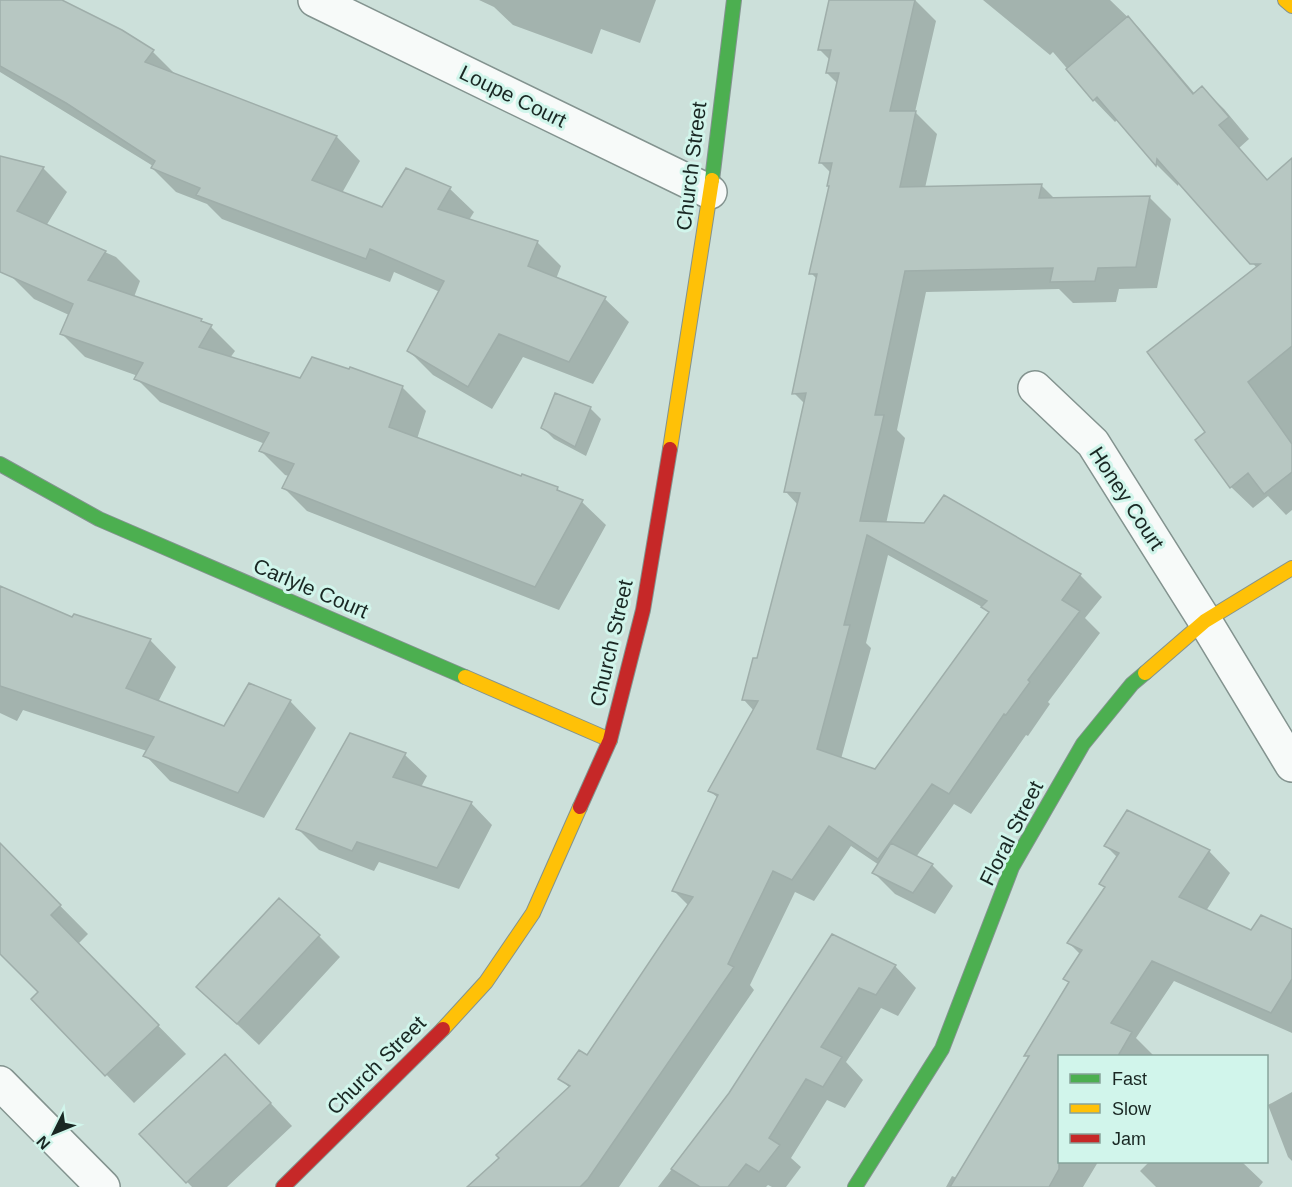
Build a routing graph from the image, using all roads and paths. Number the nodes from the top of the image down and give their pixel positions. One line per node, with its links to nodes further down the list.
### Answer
1 (315, 0): 5 (street, Loupe Court)
2 (734, 0): 5 (street, Church Street)
3 (1285, 0): 4 (street)
4 (1292, 6)
5 (710, 192): 10 (street, Church Street)
6 (1035, 388): 9 (street, Honey Court)
7 (0, 464): 10 (street, Carlyle Court)
8 (1292, 568): 9 (street, Floral Street)
9 (1205, 621): 11 (street, Honey Court); 15 (street, Floral Street)
10 (610, 740): 14 (street, Church Street)
11 (1292, 765)
12 (0, 1083): 13 (street)
13 (103, 1187)
14 (283, 1187)
15 (855, 1187)

